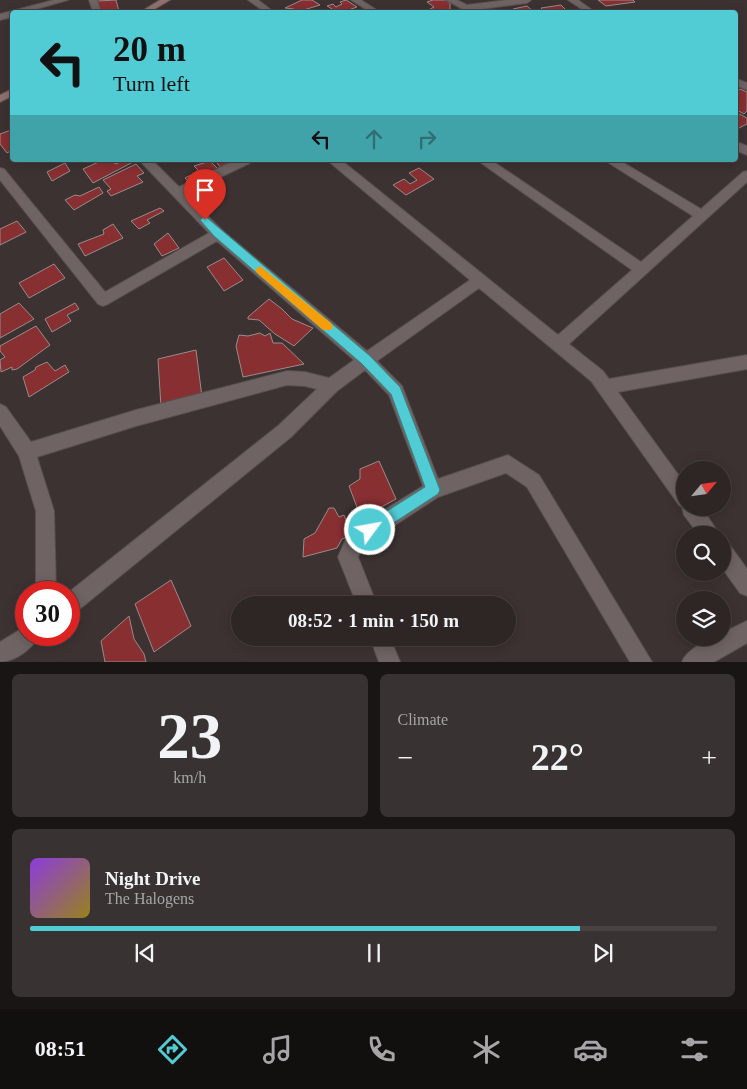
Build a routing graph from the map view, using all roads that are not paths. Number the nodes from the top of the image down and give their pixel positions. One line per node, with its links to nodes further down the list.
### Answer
1 (64, 0): 8 (street)
2 (166, 0): 9 (main road)
3 (252, 0): 10 (street)
4 (355, 0): 11 (street)
5 (450, 0): 12 (street)
6 (527, 0): 12 (street)
7 (572, 0): 13 (street)
8 (25, 10)
9 (151, 10)
10 (267, 10)
11 (372, 10)
12 (471, 10)
13 (588, 10)
14 (147, 162): 21 (street)
15 (242, 162): 21 (street)
16 (335, 162): 25 (street)
17 (486, 162): 24 (street)
18 (613, 162): 22 (street)
19 (0, 172): 23 (street)
20 (747, 176): 22 (street)
21 (178, 192): 23 (street)
22 (703, 216): 24 (street)
23 (218, 234): 27 (street)
24 (642, 270): 26 (street)
25 (480, 280): 26 (street); 27 (street)
26 (559, 344): 30 (street)
27 (366, 360): 29 (street); 34 (street)
28 (747, 362): 30 (street)
29 (331, 386): 32 (street); 38 (street)
30 (606, 387): 33 (street)
31 (0, 412): 32 (street)
32 (27, 452): 36 (street)
33 (676, 486)
34 (433, 490): 39 (street); 45 (street)
35 (731, 563): 37 (street)
36 (46, 581)
37 (746, 583)
38 (80, 596)
39 (363, 596)
40 (747, 631): 46 (street)
41 (15, 645): 43 (street)
42 (383, 646): 44 (street)
43 (0, 655)
44 (390, 662)
45 (642, 662)
46 (692, 662)

